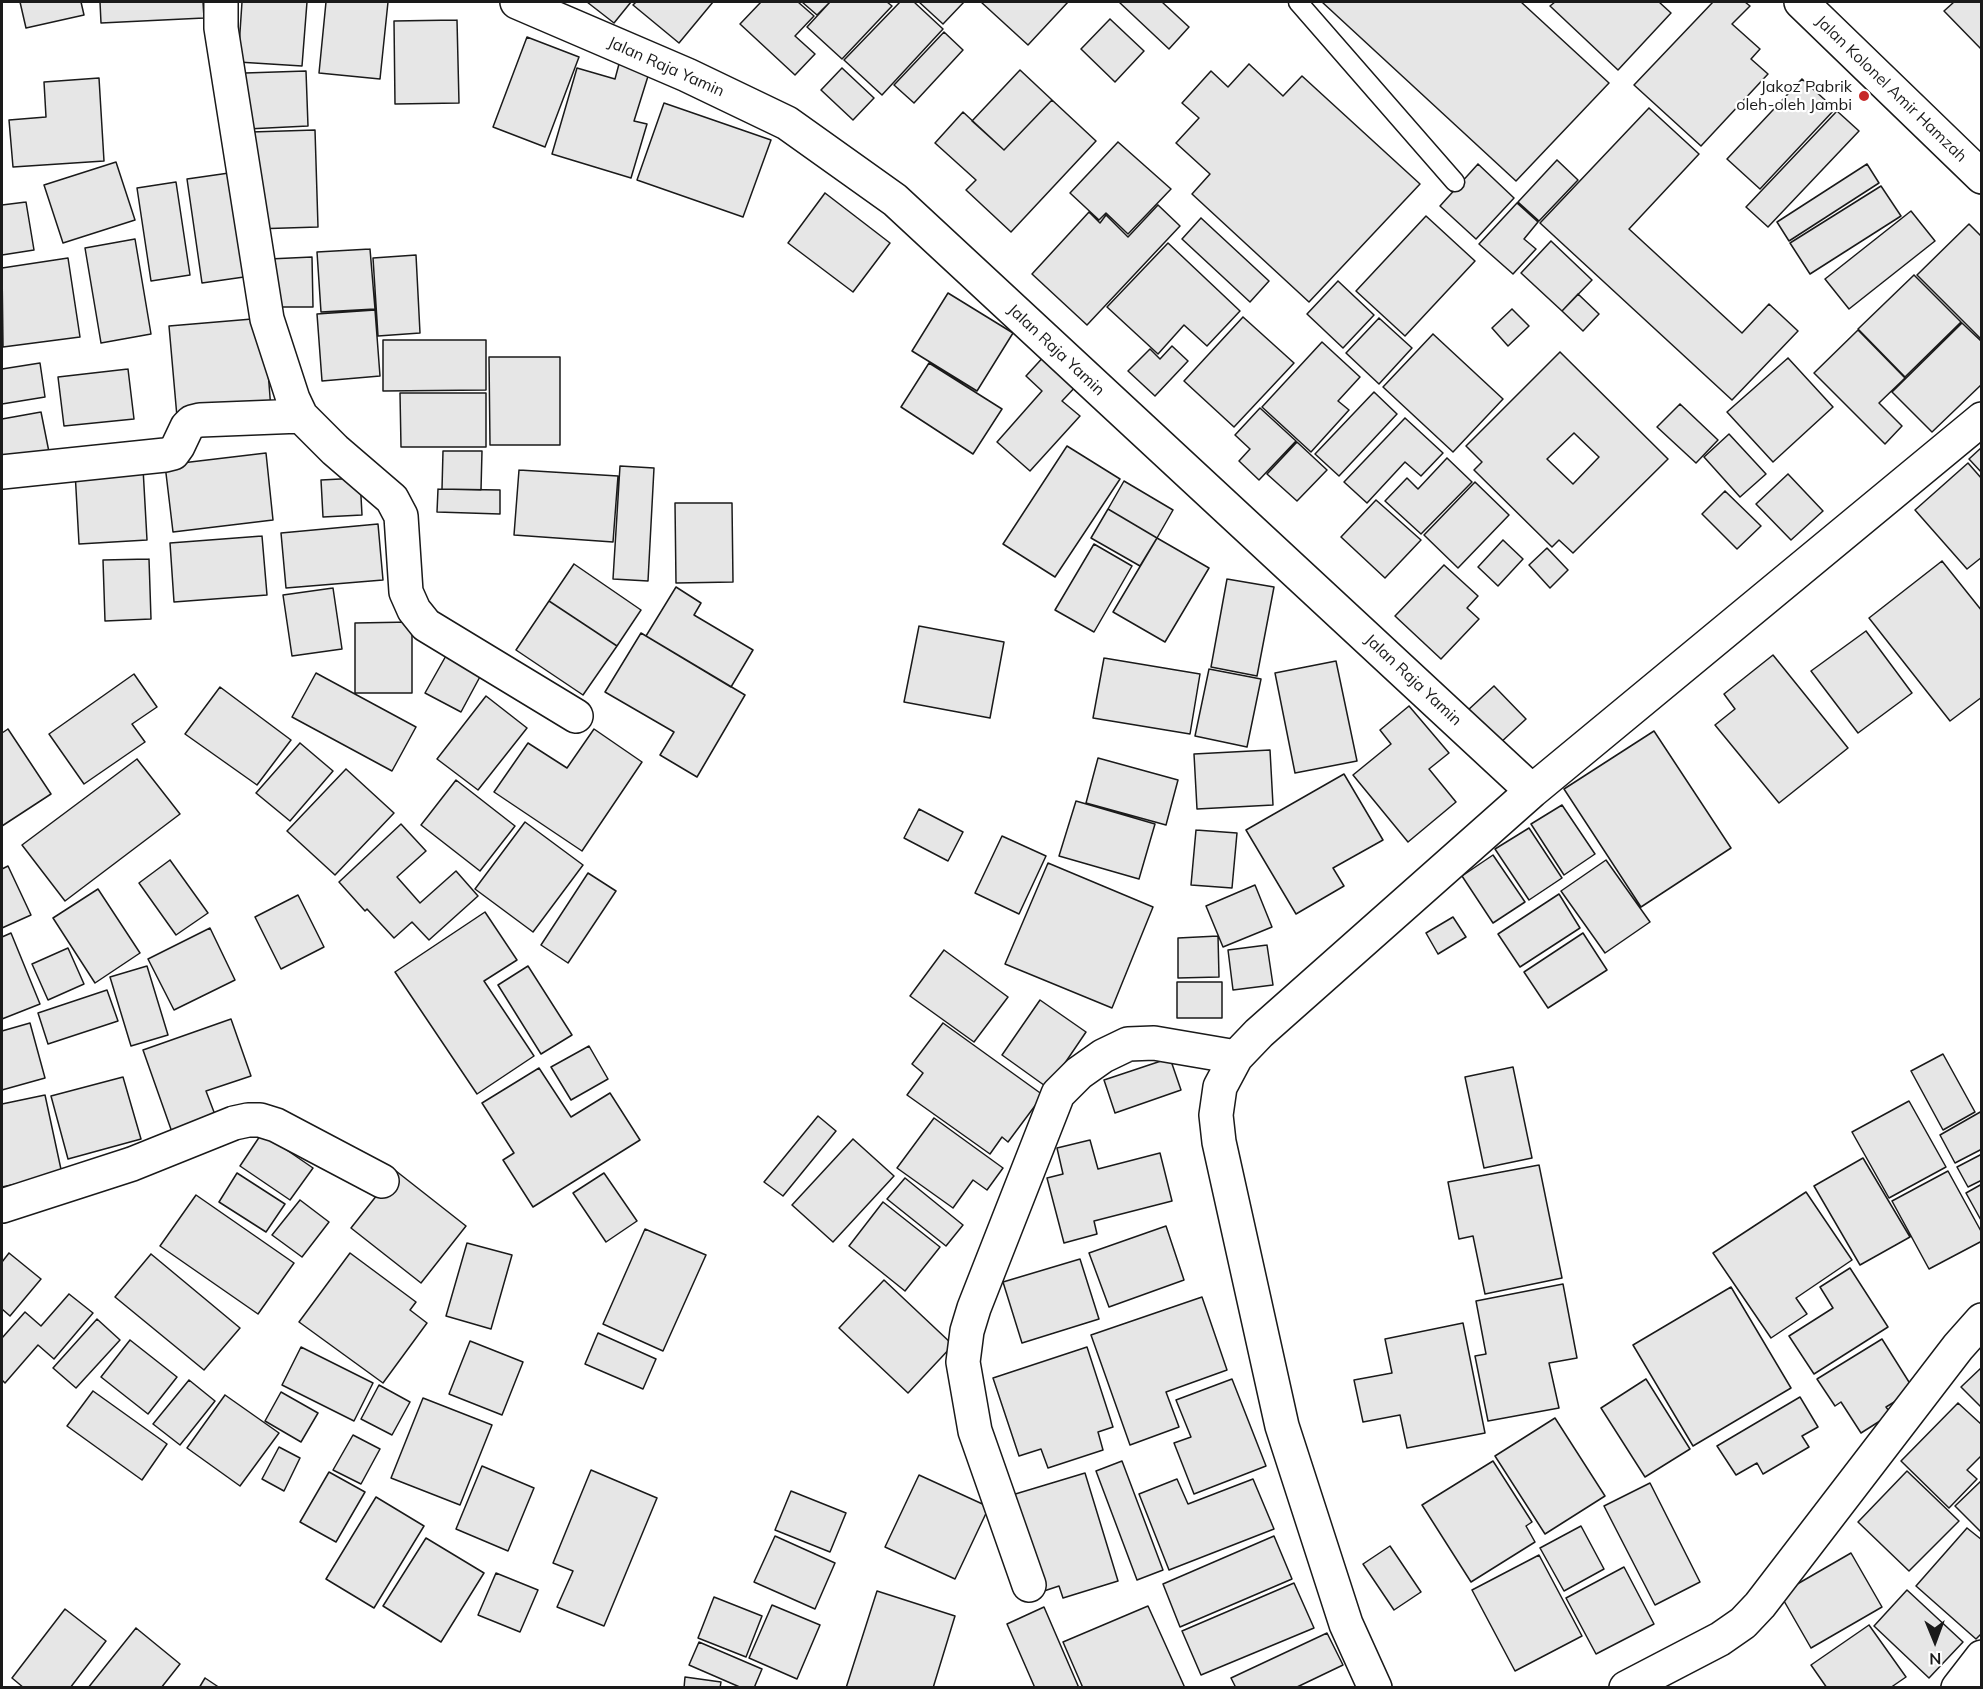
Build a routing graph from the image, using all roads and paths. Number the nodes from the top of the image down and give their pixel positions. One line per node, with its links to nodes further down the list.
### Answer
1 (220, 2): 7 (street)
2 (517, 2): 11 (street, Jalan Raja Yamin)
3 (1298, 2): 6 (lane)
4 (1801, 2): 5 (street, Jalan Kolonel Amir Hamzah)
5 (1982, 177)
6 (1455, 182)
7 (301, 416): 9 (street); 10 (street)
8 (1982, 419): 11 (street)
9 (2, 472)
10 (576, 716)
11 (1532, 791): 12 (street)
12 (1236, 1057): 16 (street); 18 (street)
13 (382, 1181): 14 (street)
14 (2, 1206)
15 (1982, 1320): 19 (street)
16 (1029, 1585)
17 (1982, 1657): 20 (street)
18 (1375, 1688)
19 (1626, 1688)
20 (1958, 1688)

